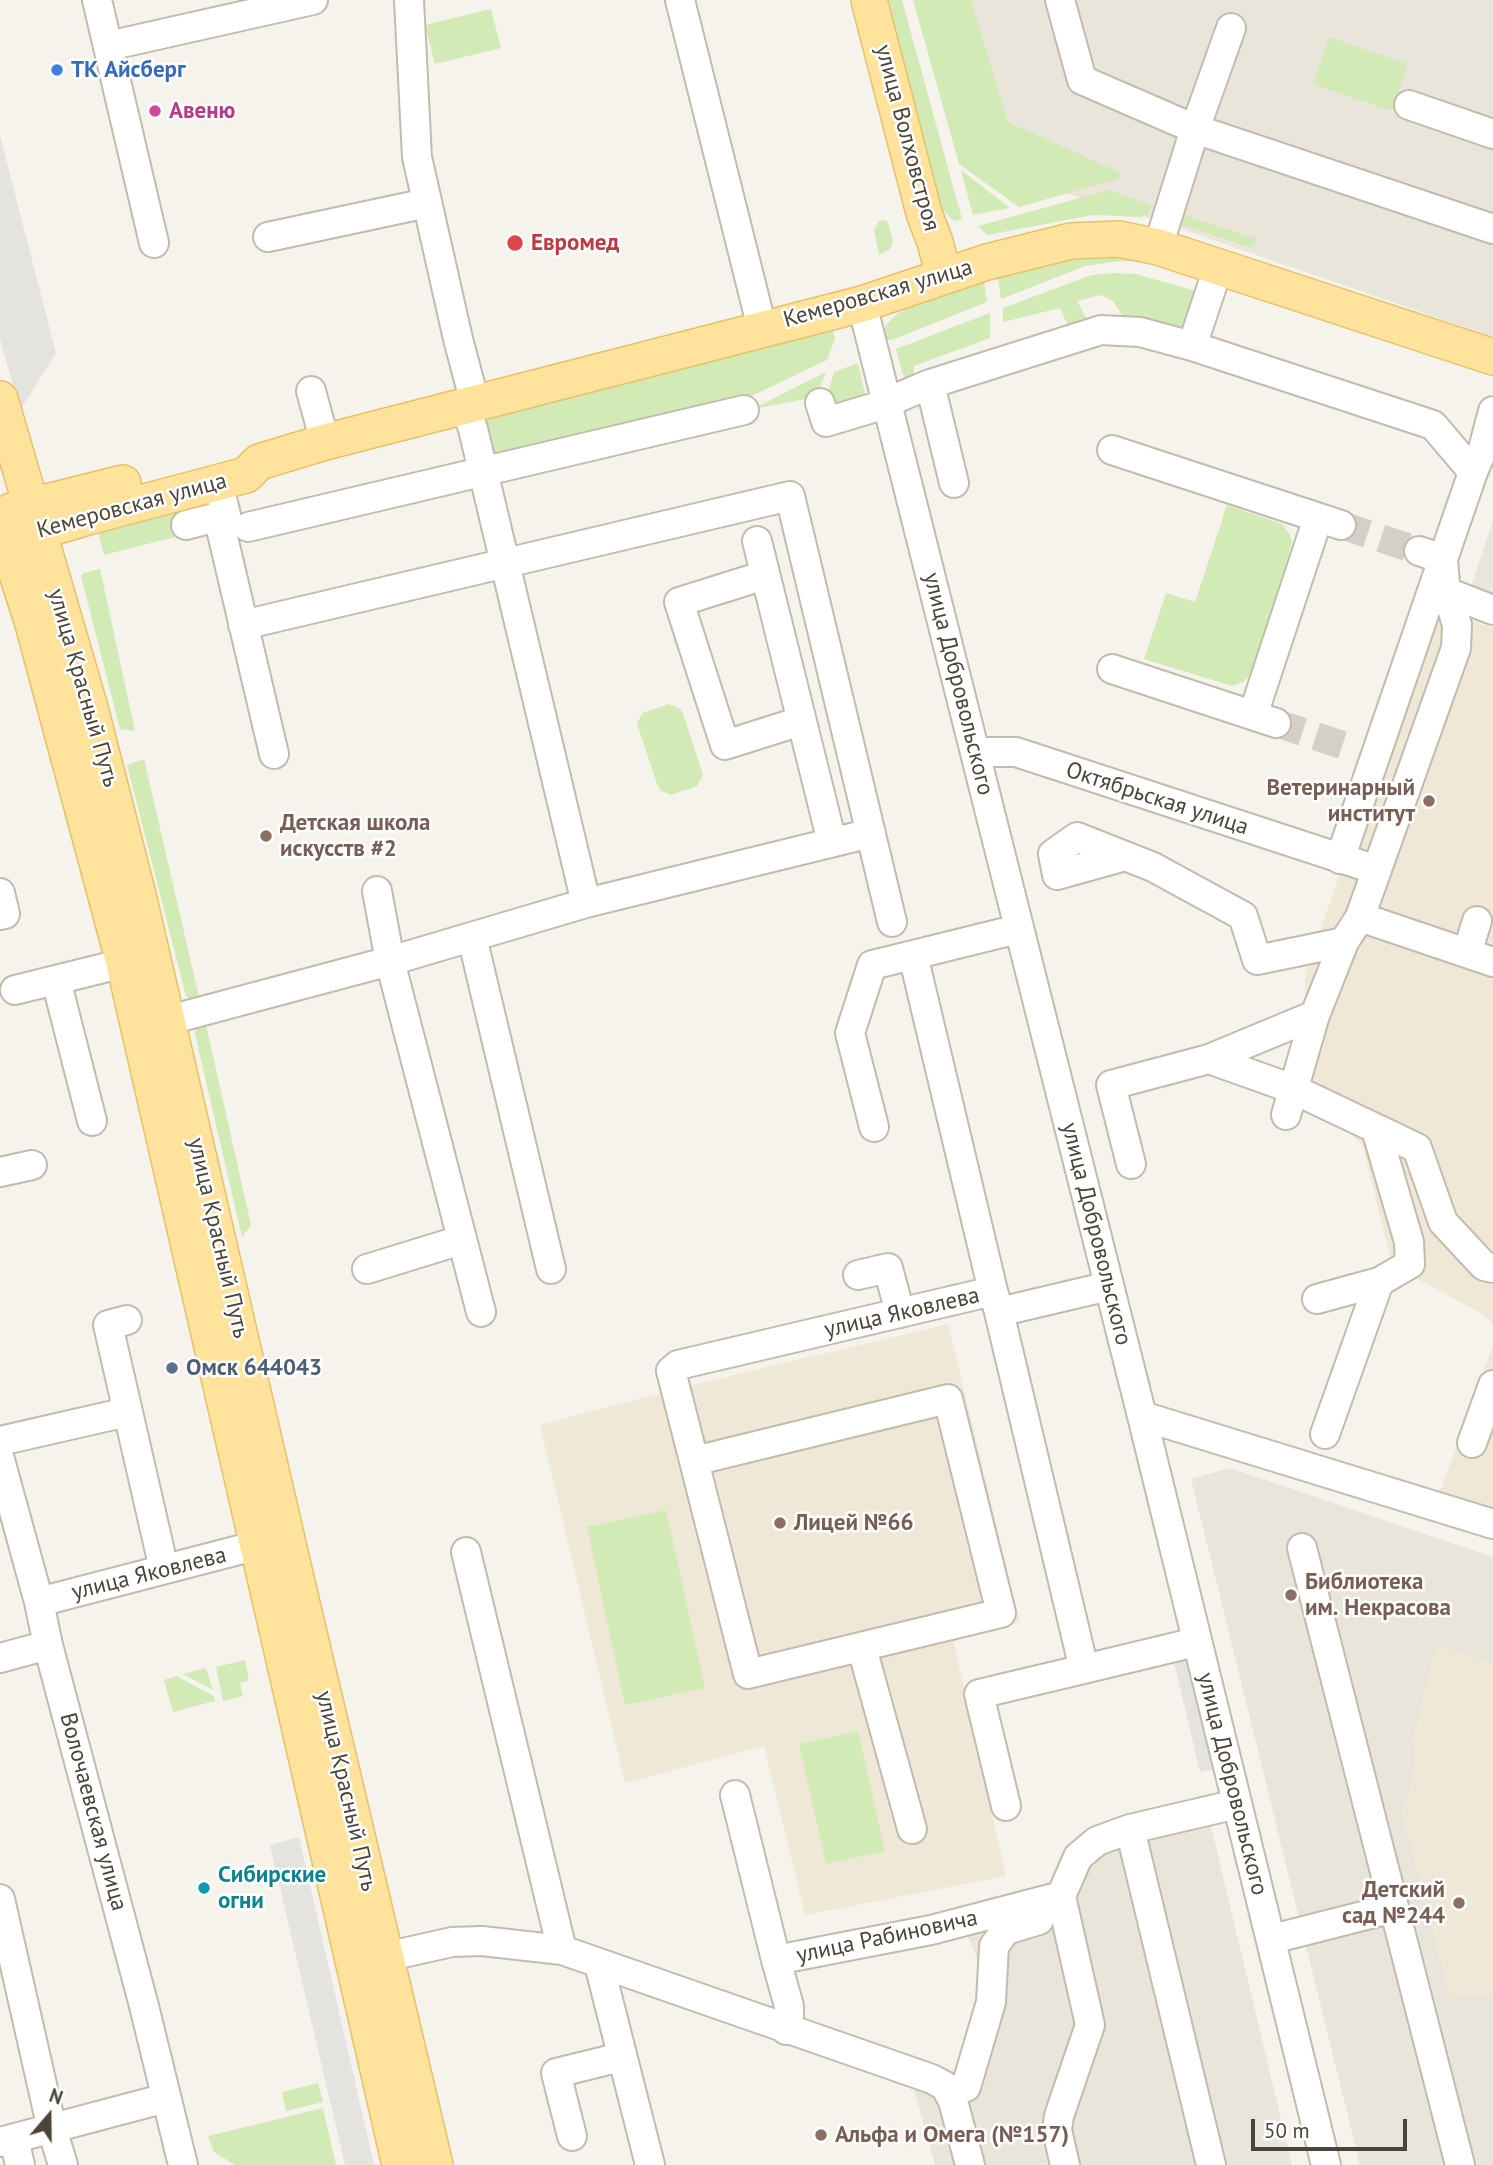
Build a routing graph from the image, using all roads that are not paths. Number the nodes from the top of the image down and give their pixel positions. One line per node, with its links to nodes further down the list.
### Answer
1 (97, 0): 9 (street)
2 (313, 0): 7 (street)
3 (409, 0): 13 (street)
4 (680, 0): 21 (street)
5 (869, 0): 19 (main road, улица Волховстроя)
6 (1060, 0): 11 (street)
7 (244, 7): 9 (street)
8 (1231, 28): 11 (street)
9 (108, 46): 16 (street)
10 (1409, 105): 12 (street)
11 (1195, 129): 14 (street); 17 (street)
12 (1493, 134)
13 (427, 203): 15 (street); 29 (street)
14 (1493, 229)
15 (268, 237)
16 (154, 243)
17 (1158, 247): 18 (main road, Кемеровская улица); 19 (main road, Кемеровская улица)
18 (1219, 265): 22 (street); 23 (main road, Кемеровская улица)
19 (944, 276): 20 (main road, Кемеровская улица)
20 (862, 304): 21 (main road, Кемеровская улица); 27 (street, улица Добровольского)
21 (762, 328): 29 (main road, Кемеровская улица)
22 (1192, 346): 24 (street); 36 (street)
23 (1493, 357)
24 (930, 384): 27 (street); 38 (street)
25 (311, 391): 32 (street)
26 (0, 399): 40 (main road, улица Красный Путь)
27 (887, 401): 28 (street); 50 (street, улица Добровольского)
28 (820, 403)
29 (470, 405): 32 (main road, Кемеровская улица); 35 (street)
30 (744, 410): 35 (street)
31 (1493, 411): 36 (street)
32 (325, 442): 34 (main road, Кемеровская улица)
33 (1112, 450): 48 (street)
34 (258, 462): 37 (main road, Кемеровская улица); 40 (main road, Кемеровская улица)
35 (484, 471): 43 (street); 47 (street)
36 (1473, 472): 42 (street)
37 (218, 482): 39 (street); 40 (main road, Кемеровская улица)
38 (954, 483)
39 (186, 525)
40 (13, 526): 71 (main road, улица Красный Путь); 75 (main road, улица Красный Путь)
41 (757, 541): 44 (street)
42 (1431, 555): 45 (street); 55 (street)
43 (506, 563): 47 (street); 52 (street); 59 (street)
44 (765, 575): 49 (street); 49 (street)
45 (1449, 593): 46 (street); 56 (street)
46 (1493, 610)
47 (243, 625): 51 (street)
48 (1112, 669)
49 (801, 721): 53 (street)
50 (976, 752): 55 (street, Октябрьская улица); 64 (street, улица Добровольского)
51 (274, 754)
52 (871, 833): 53 (street); 63 (street)
53 (832, 842): 59 (street)
54 (1125, 856): 66 (street)
55 (1340, 859): 56 (street, Октябрьская улица)
56 (1377, 870): 61 (street)
57 (377, 891): 69 (street)
58 (0, 892): 60 (street)
59 (586, 902): 65 (street)
60 (0, 915)
61 (1360, 917): 66 (street); 67 (street)
62 (1478, 921): 67 (street)
63 (892, 922)
64 (1018, 929): 68 (street); 92 (street, улица Добровольского)
65 (472, 937): 69 (street); 89 (street)
66 (1344, 942): 74 (street)
67 (1466, 953): 70 (street)
68 (913, 955): 79 (street); 94 (street)
69 (390, 961): 75 (street); 85 (street)
70 (1493, 962)
71 (124, 963): 72 (street); 107 (main road, улица Красный Путь)
72 (56, 980): 73 (street); 78 (street)
73 (15, 990)
74 (1315, 1014): 76 (street); 77 (street)
75 (169, 1020): 107 (main road, улица Красный Путь)
76 (1209, 1059): 77 (street); 81 (street)
77 (1290, 1102): 80 (street)
78 (92, 1121)
79 (874, 1127)
80 (1376, 1129): 84 (street); 86 (street)
81 (1131, 1164)
82 (32, 1165): 83 (street)
83 (0, 1172)
84 (1443, 1222): 86 (street); 87 (street)
85 (461, 1240): 88 (street); 95 (street)
86 (1409, 1242): 91 (street)
87 (1493, 1268)
88 (367, 1269)
89 (551, 1269)
90 (858, 1275): 96 (street)
91 (1379, 1282): 93 (street); 101 (street)
92 (1109, 1286): 94 (street, улица Яковлева); 100 (street, улица Добровольского)
93 (1317, 1299)
94 (996, 1302): 96 (street, улица Яковлева); 116 (street)
95 (481, 1312)
96 (900, 1313): 105 (street, улица Яковлева)
97 (127, 1320): 99 (street)
98 (1493, 1385): 103 (street)
99 (127, 1412): 102 (street); 110 (street)
100 (1142, 1416): 106 (street); 112 (street, улица Добровольского)
101 (1325, 1434)
102 (0, 1441)
103 (1472, 1443)
104 (0, 1460): 111 (street, Волочаевская улица)
105 (694, 1461): 114 (street); 114 (street)
106 (1493, 1524)
107 (272, 1539): 110 (street, улица Яковлева); 127 (main road, улица Красный Путь); 139 (main road, улица Красный Путь)
108 (1302, 1548): 124 (street)
109 (466, 1552): 126 (street)
110 (164, 1569): 111 (street, улица Яковлева)
111 (39, 1602): 113 (street, Волочаевская улица)
112 (1196, 1642): 116 (street); 118 (street, улица Добровольского)
113 (48, 1645): 115 (street); 133 (street, Волочаевская улица)
114 (862, 1648): 120 (street)
115 (0, 1658)
116 (1084, 1669): 119 (street)
117 (735, 1794): 128 (street)
118 (1237, 1804): 121 (street); 125 (street, улица Добровольского)
119 (1006, 1806)
120 (912, 1829)
121 (1130, 1829): 123 (street); 144 (street)
122 (0, 1899): 134 (street)
123 (1063, 1905): 128 (street, улица Рабиновича); 132 (street); 143 (street)
124 (1394, 1908): 125 (street); 146 (street)
125 (1272, 1939): 145 (street, улица Добровольского)
126 (562, 1950): 127 (street); 129 (street)
127 (385, 1957): 140 (main road, улица Красный Путь)
128 (776, 1960): 130 (street, улица Рабиновича)
129 (599, 1964): 130 (street); 131 (street)
130 (786, 2030): 142 (street)
131 (621, 2057): 135 (street); 141 (street)
132 (965, 2087)
133 (166, 2098): 134 (street); 138 (street, Волочаевская улица)
134 (52, 2129): 136 (street); 137 (street)
135 (572, 2136)
136 (11, 2149)
137 (63, 2165)
138 (183, 2165)
139 (400, 2165)
140 (435, 2165)
141 (650, 2165)
142 (970, 2165)
143 (1065, 2165)
144 (1211, 2165)
145 (1326, 2165)
146 (1460, 2165)

